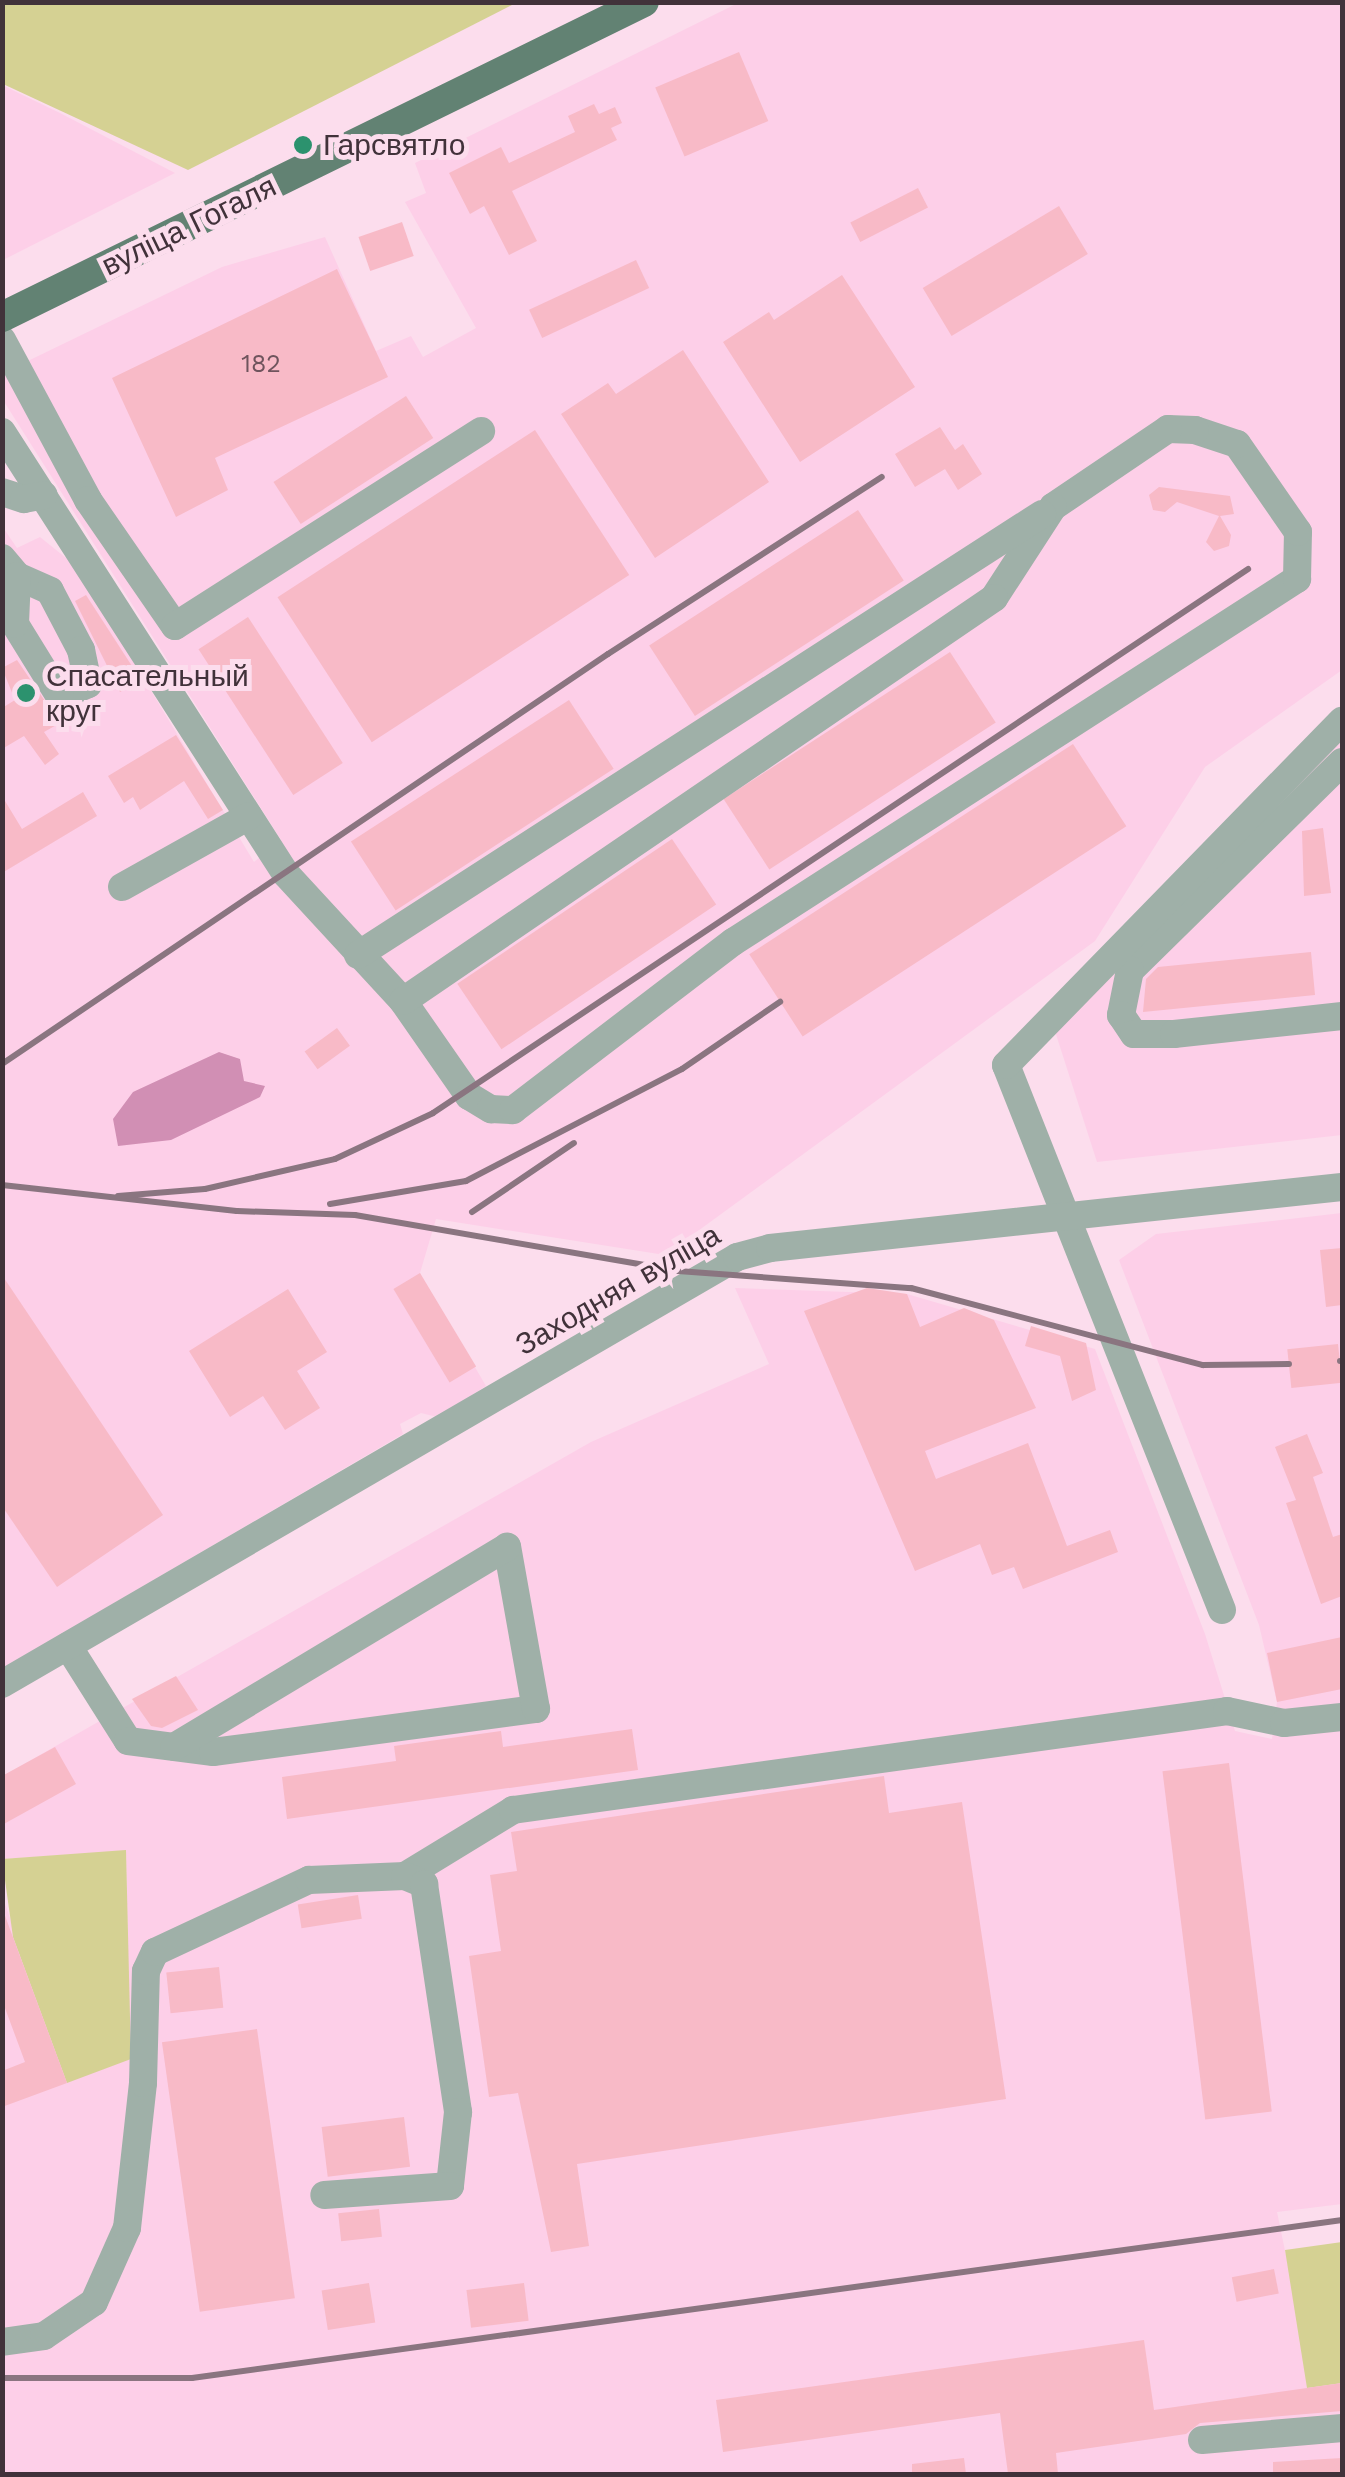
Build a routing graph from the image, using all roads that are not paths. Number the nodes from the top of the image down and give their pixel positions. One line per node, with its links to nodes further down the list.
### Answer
1 (644, 2): 2 (main road, вуліца Гогаля)
2 (2, 317)
3 (2, 340): 4 (street)
4 (481, 431)
5 (6, 445): 7 (street)
6 (2, 492): 7 (street)
7 (44, 495): 11 (street)
8 (1053, 507): 13 (street); 14 (street); 14 (street)
9 (1342, 721): 17 (street)
10 (1342, 762): 15 (street)
11 (249, 816): 12 (street); 13 (street)
12 (122, 888)
13 (358, 956): 14 (street)
14 (403, 1001)
15 (1342, 1016)
16 (1342, 1187): 17 (street, Заходняя вуліца)
17 (1062, 1216): 18 (street); 19 (street, Заходняя вуліца)
18 (1222, 1610)
19 (68, 1646): 20 (street, Заходняя вуліца); 22 (street)
20 (2, 1684)
21 (1342, 1718): 23 (street)
22 (174, 1747): 22 (street)
23 (405, 1876): 24 (street); 25 (street)
24 (324, 2196)
25 (2, 2342)
26 (1342, 2428): 27 (street)
27 (1202, 2440)

